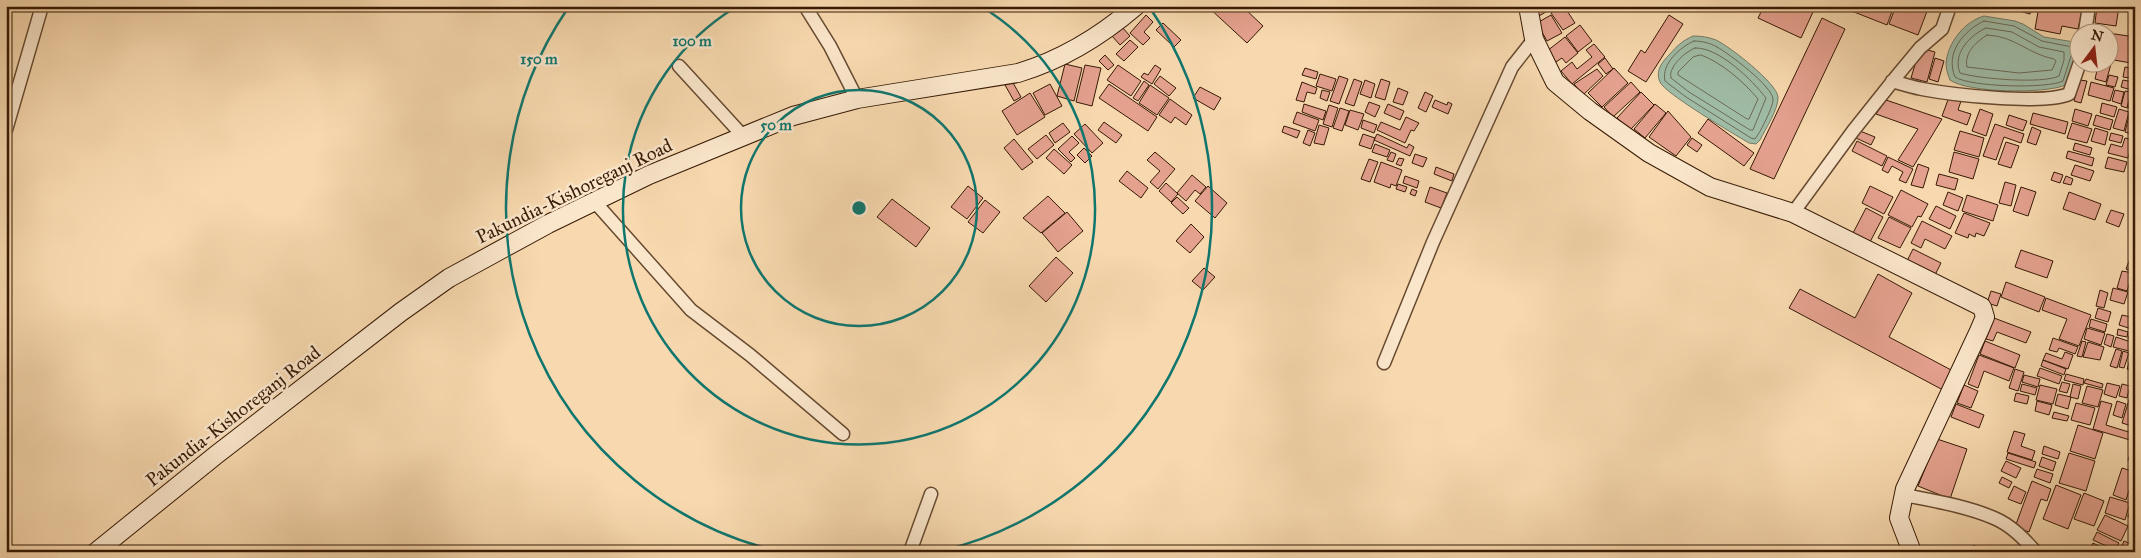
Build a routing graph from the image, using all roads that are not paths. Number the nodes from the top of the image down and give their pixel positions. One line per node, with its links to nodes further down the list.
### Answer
1 (42, 6): 13 (street)
2 (805, 6): 12 (street)
3 (1136, 6): 12 (main road, Pakundia-Kishoreganj Road)
4 (1528, 6): 8 (main road)
5 (1950, 6): 11 (street)
6 (2089, 6): 7 (street)
7 (2087, 22)
8 (1534, 39): 16 (main road); 17 (street)
9 (679, 66): 14 (street)
10 (2077, 72): 11 (street)
11 (1892, 81): 16 (street)
12 (857, 99): 14 (main road, Pakundia-Kishoreganj Road)
13 (6, 130)
14 (744, 136): 15 (main road, Pakundia-Kishoreganj Road)
15 (594, 201): 18 (street); 21 (main road, Pakundia-Kishoreganj Road)
16 (1793, 214): 20 (main road)
17 (1384, 363)
18 (843, 434)
19 (931, 494): 22 (street)
20 (1904, 495): 23 (main road); 24 (street)
21 (96, 552)
22 (910, 552)
23 (1912, 552)
24 (2036, 552)

